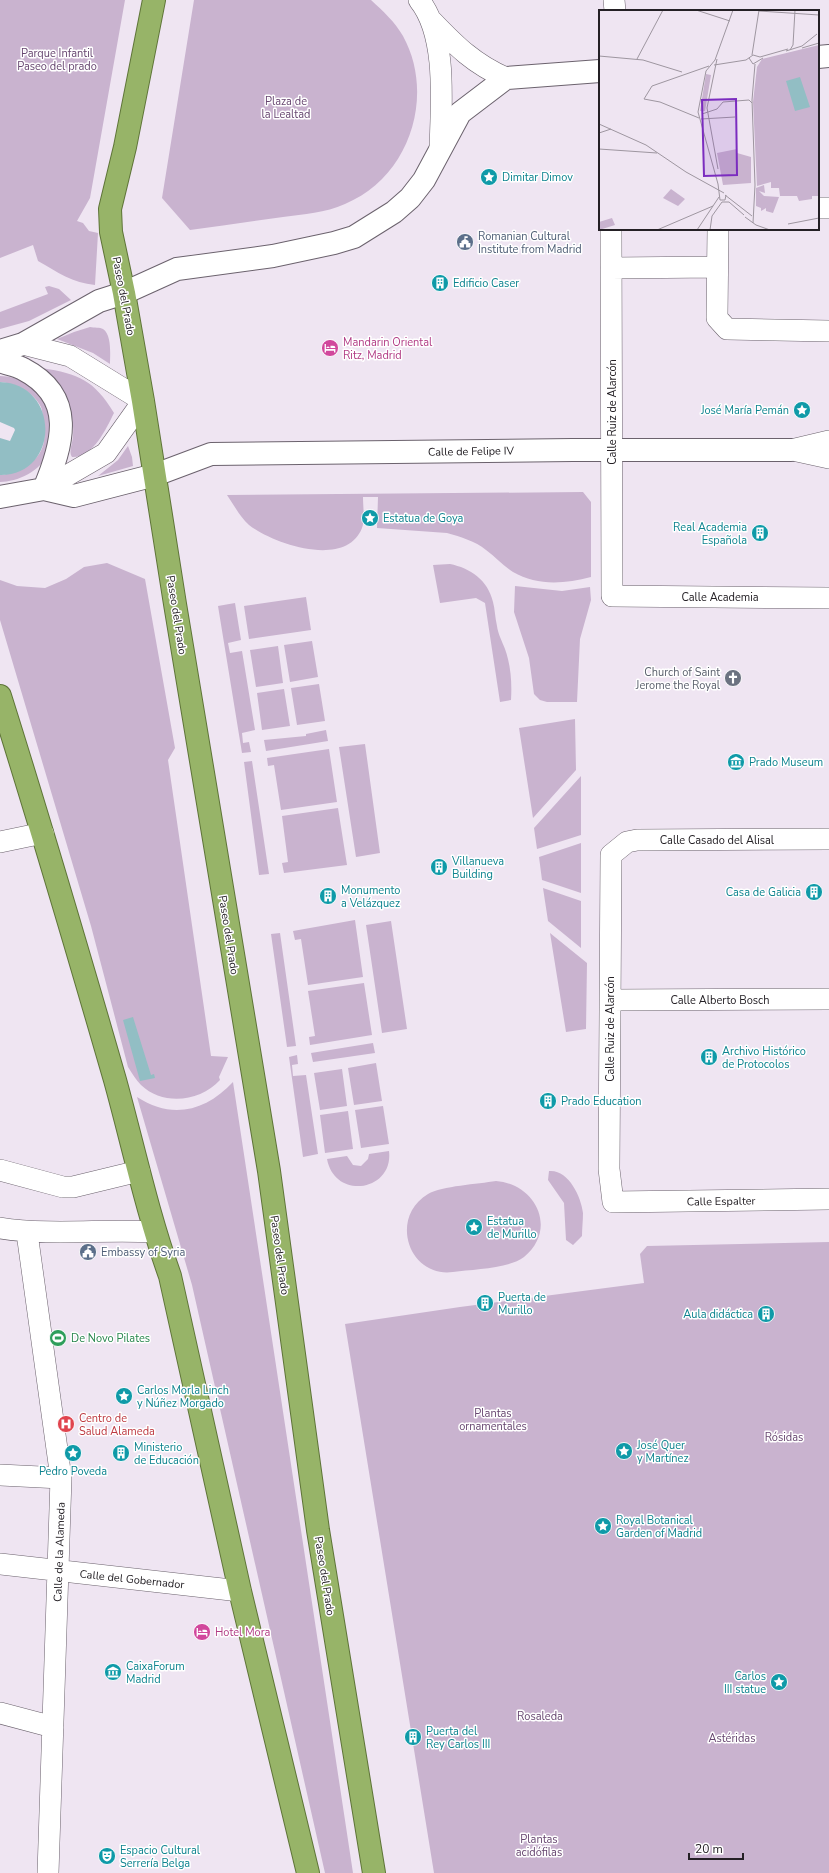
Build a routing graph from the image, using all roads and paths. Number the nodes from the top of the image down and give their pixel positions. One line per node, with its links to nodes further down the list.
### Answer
1 (154, 0): 15 (highway, Paseo del Prado)
2 (419, 0): 5 (street)
3 (614, 0): 4 (street)
4 (615, 10)
5 (432, 21): 9 (street); 10 (street)
6 (829, 56): 7 (street)
7 (819, 57)
8 (599, 71): 9 (street)
9 (506, 78): 10 (street)
10 (440, 150): 15 (street)
11 (611, 230): 14 (street, Calle Ruiz de Alarcón)
12 (718, 230): 13 (street)
13 (717, 267): 14 (street); 16 (street)
14 (611, 268): 22 (street, Calle Ruiz de Alarcón)
15 (124, 293): 17 (street); 20 (highway, Paseo del Prado)
16 (829, 331)
17 (23, 344): 18 (street); 20 (street)
18 (0, 351)
19 (0, 361): 26 (street)
20 (144, 401): 25 (highway, Paseo del Prado); 26 (street)
21 (829, 441): 23 (street, Calle de Felipe IV)
22 (612, 450): 23 (street, Calle de Felipe IV); 25 (street, Calle de Felipe IV); 28 (street, Calle Ruiz de Alarcón)
23 (791, 450): 24 (street, Calle de Felipe IV)
24 (829, 458)
25 (155, 475): 26 (street, Calle de Felipe IV); 53 (highway, Paseo del Prado)
26 (44, 489): 27 (street)
27 (0, 497)
28 (612, 596): 29 (street, Calle Academia)
29 (829, 598)
30 (0, 696): 31 (highway)
31 (43, 832): 33 (street); 38 (highway)
32 (829, 839): 34 (street, Calle Casado del Alisal)
33 (0, 842)
34 (610, 855): 36 (street, Calle Ruiz de Alarcón)
35 (829, 999): 36 (street, Calle Alberto Bosch)
36 (610, 1000): 40 (street, Calle Ruiz de Alarcón)
37 (0, 1170): 38 (street)
38 (139, 1170): 42 (highway)
39 (829, 1199): 40 (street, Calle Espalter)
40 (612, 1202)
41 (0, 1228): 43 (street)
42 (154, 1232): 43 (street); 48 (highway)
43 (27, 1233): 45 (street, Calle de la Alameda)
44 (0, 1475): 45 (street)
45 (61, 1478): 47 (street, Calle de la Alameda)
46 (0, 1564): 47 (street, Calle del Gobernador)
47 (58, 1570): 48 (street, Calle del Gobernador); 50 (street, Calle de la Alameda)
48 (240, 1591): 52 (highway)
49 (0, 1713): 50 (street)
50 (53, 1726): 51 (street, Calle de la Alameda)
51 (48, 1873)
52 (308, 1873)
53 (374, 1873)

